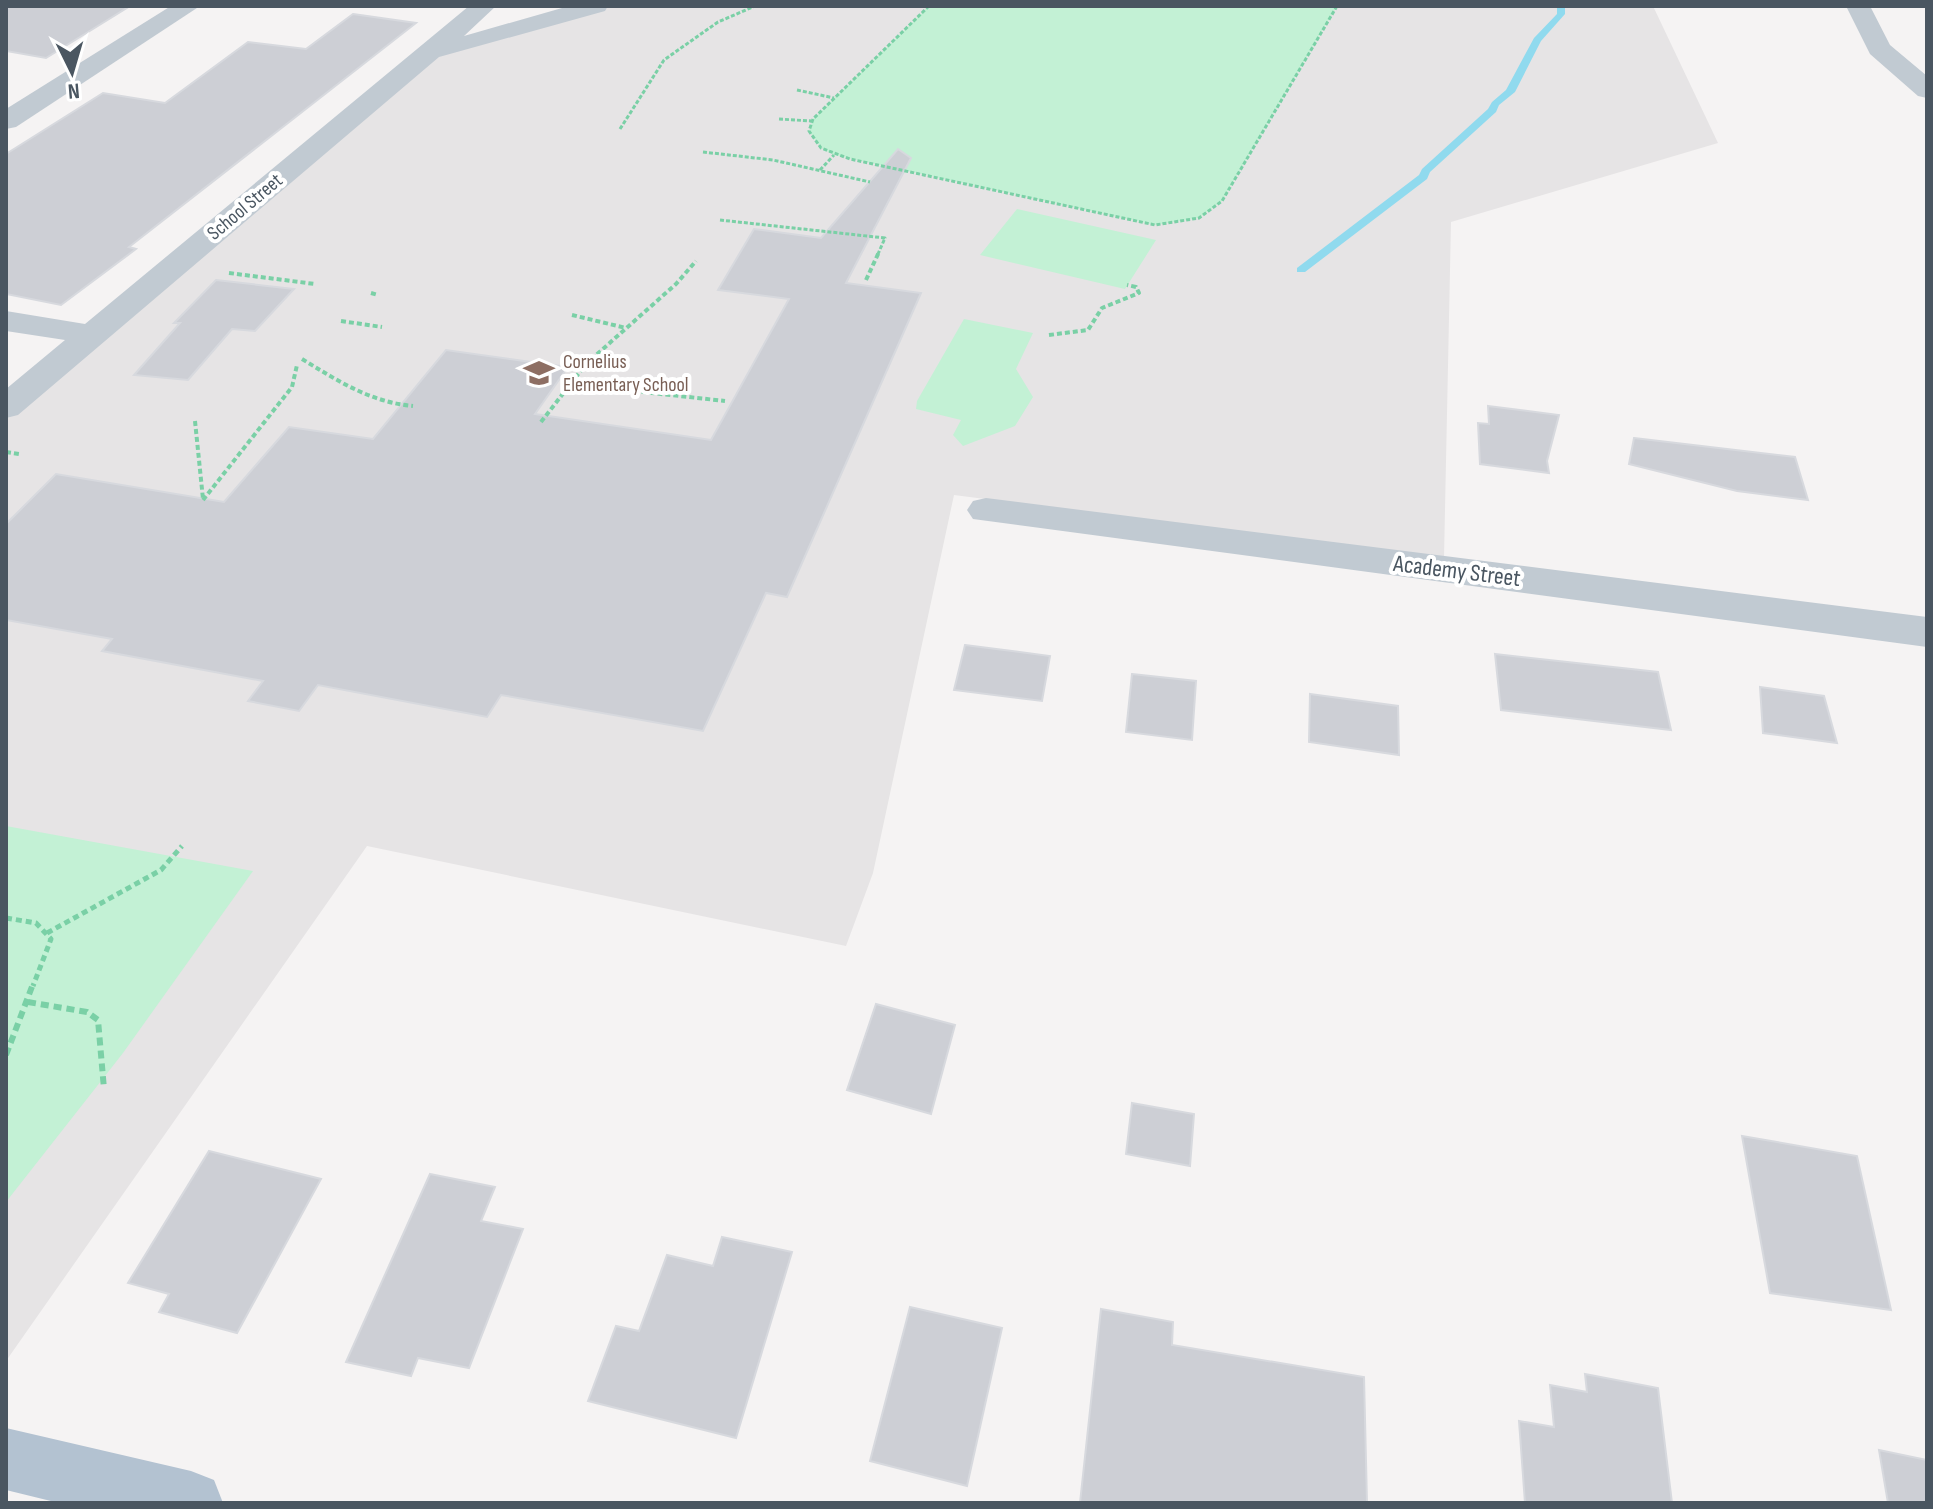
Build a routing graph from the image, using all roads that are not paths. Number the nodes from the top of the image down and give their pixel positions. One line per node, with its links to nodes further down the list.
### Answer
1 (188, 6): 7 (street)
2 (484, 6): 5 (street, School Street)
3 (596, 6): 5 (street)
4 (1858, 6): 6 (street)
5 (429, 53): 9 (street, School Street)
6 (1927, 90)
7 (6, 121)
8 (6, 321): 9 (street)
9 (92, 335): 10 (street, School Street)
10 (6, 407)
11 (986, 510): 12 (street, Academy Street)
12 (1927, 632)
13 (6, 1459): 14 (main road)
14 (191, 1503)

